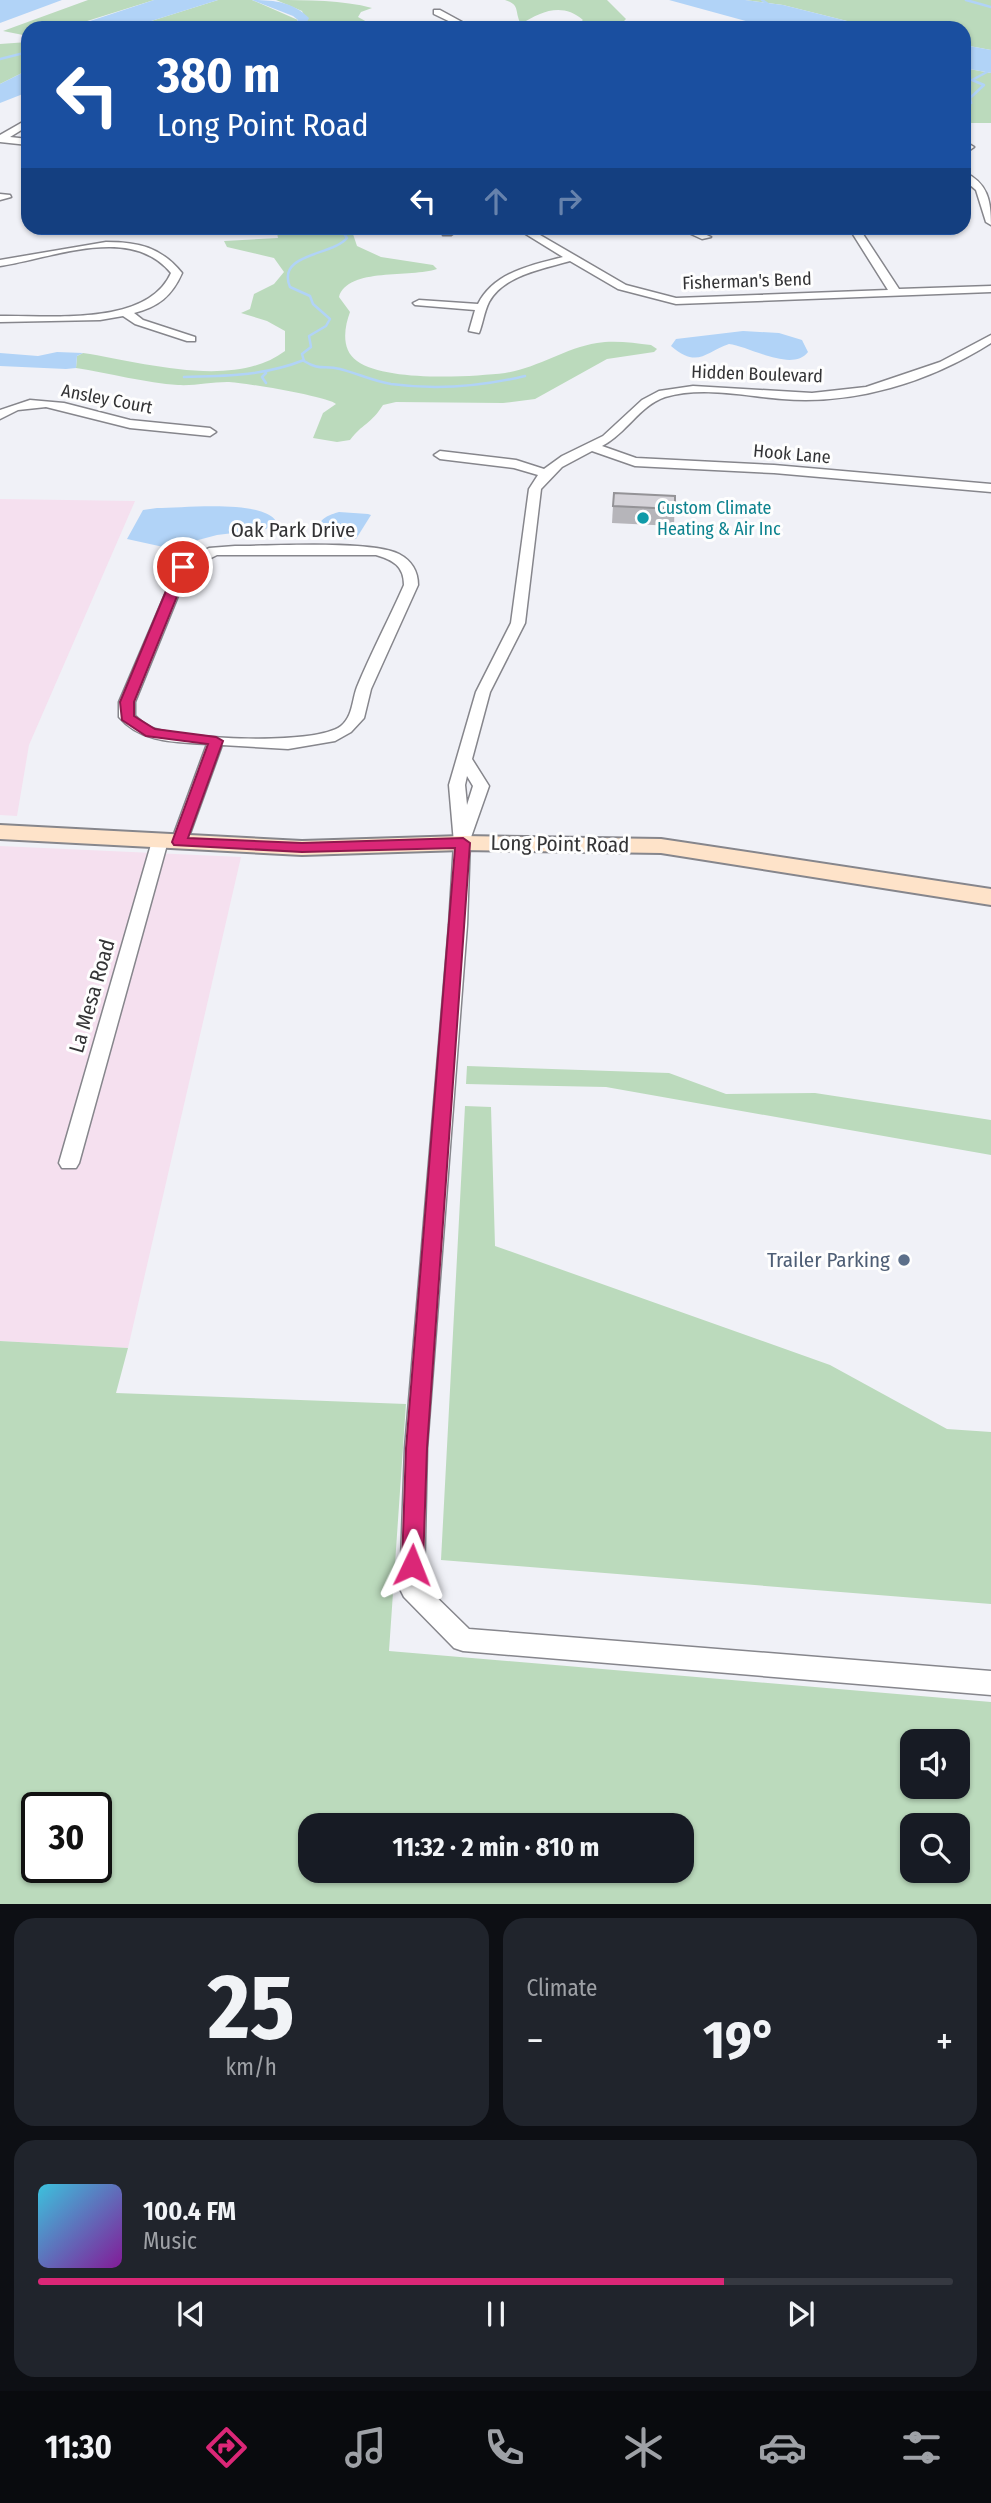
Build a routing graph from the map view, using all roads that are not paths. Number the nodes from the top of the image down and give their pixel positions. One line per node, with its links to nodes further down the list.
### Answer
1 (437, 12): 2 (street)
2 (456, 21)
3 (21, 126): 4 (street)
4 (0, 139): 5 (street)
5 (21, 141)
6 (971, 181): 7 (street)
7 (991, 222)
8 (533, 235): 12 (street, Fisherman's Bend)
9 (701, 235): 11 (street)
10 (858, 235): 15 (street)
11 (706, 237)
12 (570, 258): 15 (street, Fisherman's Bend); 17 (street)
13 (0, 263): 18 (street)
14 (991, 289): 15 (street, Fisherman's Bend)
15 (895, 292)
16 (419, 303): 17 (street)
17 (478, 307): 20 (street)
18 (125, 312): 19 (street); 22 (street)
19 (0, 319)
20 (475, 331)
21 (991, 338): 23 (street, Hidden Boulevard)
22 (191, 339)
23 (967, 351): 24 (street); 27 (street, Hidden Boulevard)
24 (984, 355)
25 (0, 415): 26 (street, Ansley Court)
26 (210, 432)
27 (592, 447): 29 (street, Hidden Boulevard); 30 (street, Hook Lane)
28 (440, 456): 29 (street)
29 (544, 473): 32 (street)
30 (991, 488)
31 (216, 741): 31 (street, Oak Park Drive); 34 (street, La Mesa Road)
32 (466, 761): 35 (street); 35 (street)
33 (0, 832): 34 (main road, Long Point Road)
34 (170, 841): 35 (main road, Long Point Road); 37 (street, La Mesa Road)
35 (463, 843): 36 (main road, Long Point Road); 38 (street)
36 (991, 897)
37 (69, 1163)
38 (991, 1683)

